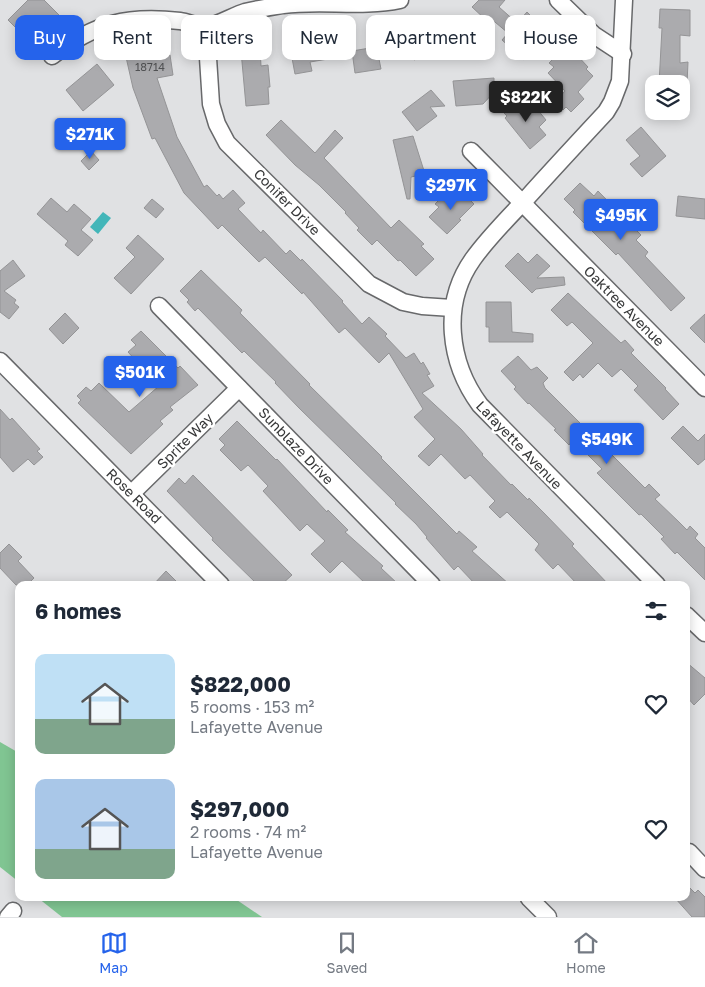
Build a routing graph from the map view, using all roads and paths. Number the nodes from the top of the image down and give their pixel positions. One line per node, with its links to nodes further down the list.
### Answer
1 (400, 0): 4 (street)
2 (558, 0): 7 (street)
3 (624, 0): 7 (street, Lafayette Avenue)
4 (237, 15)
5 (181, 21): 6 (street)
6 (84, 34)
7 (623, 54): 10 (street, Lafayette Avenue)
8 (208, 60): 12 (street, Conifer Drive)
9 (471, 151): 10 (street, Oaktree Avenue)
10 (522, 203): 12 (street, Lafayette Avenue); 15 (street, Oaktree Avenue)
11 (159, 306): 14 (street, Sunblaze Drive)
12 (452, 308): 19 (street, Lafayette Avenue)
13 (0, 361): 16 (street, Rose Road)
14 (239, 388): 16 (street, Sprite Way); 18 (street, Sunblaze Drive)
15 (705, 388)
16 (132, 493): 17 (street, Rose Road)
17 (217, 581)
18 (428, 581)
19 (653, 581)
20 (690, 619): 21 (street)
21 (705, 633)
22 (690, 854): 23 (street)
23 (705, 869)
24 (532, 901): 25 (street)
25 (548, 917)

